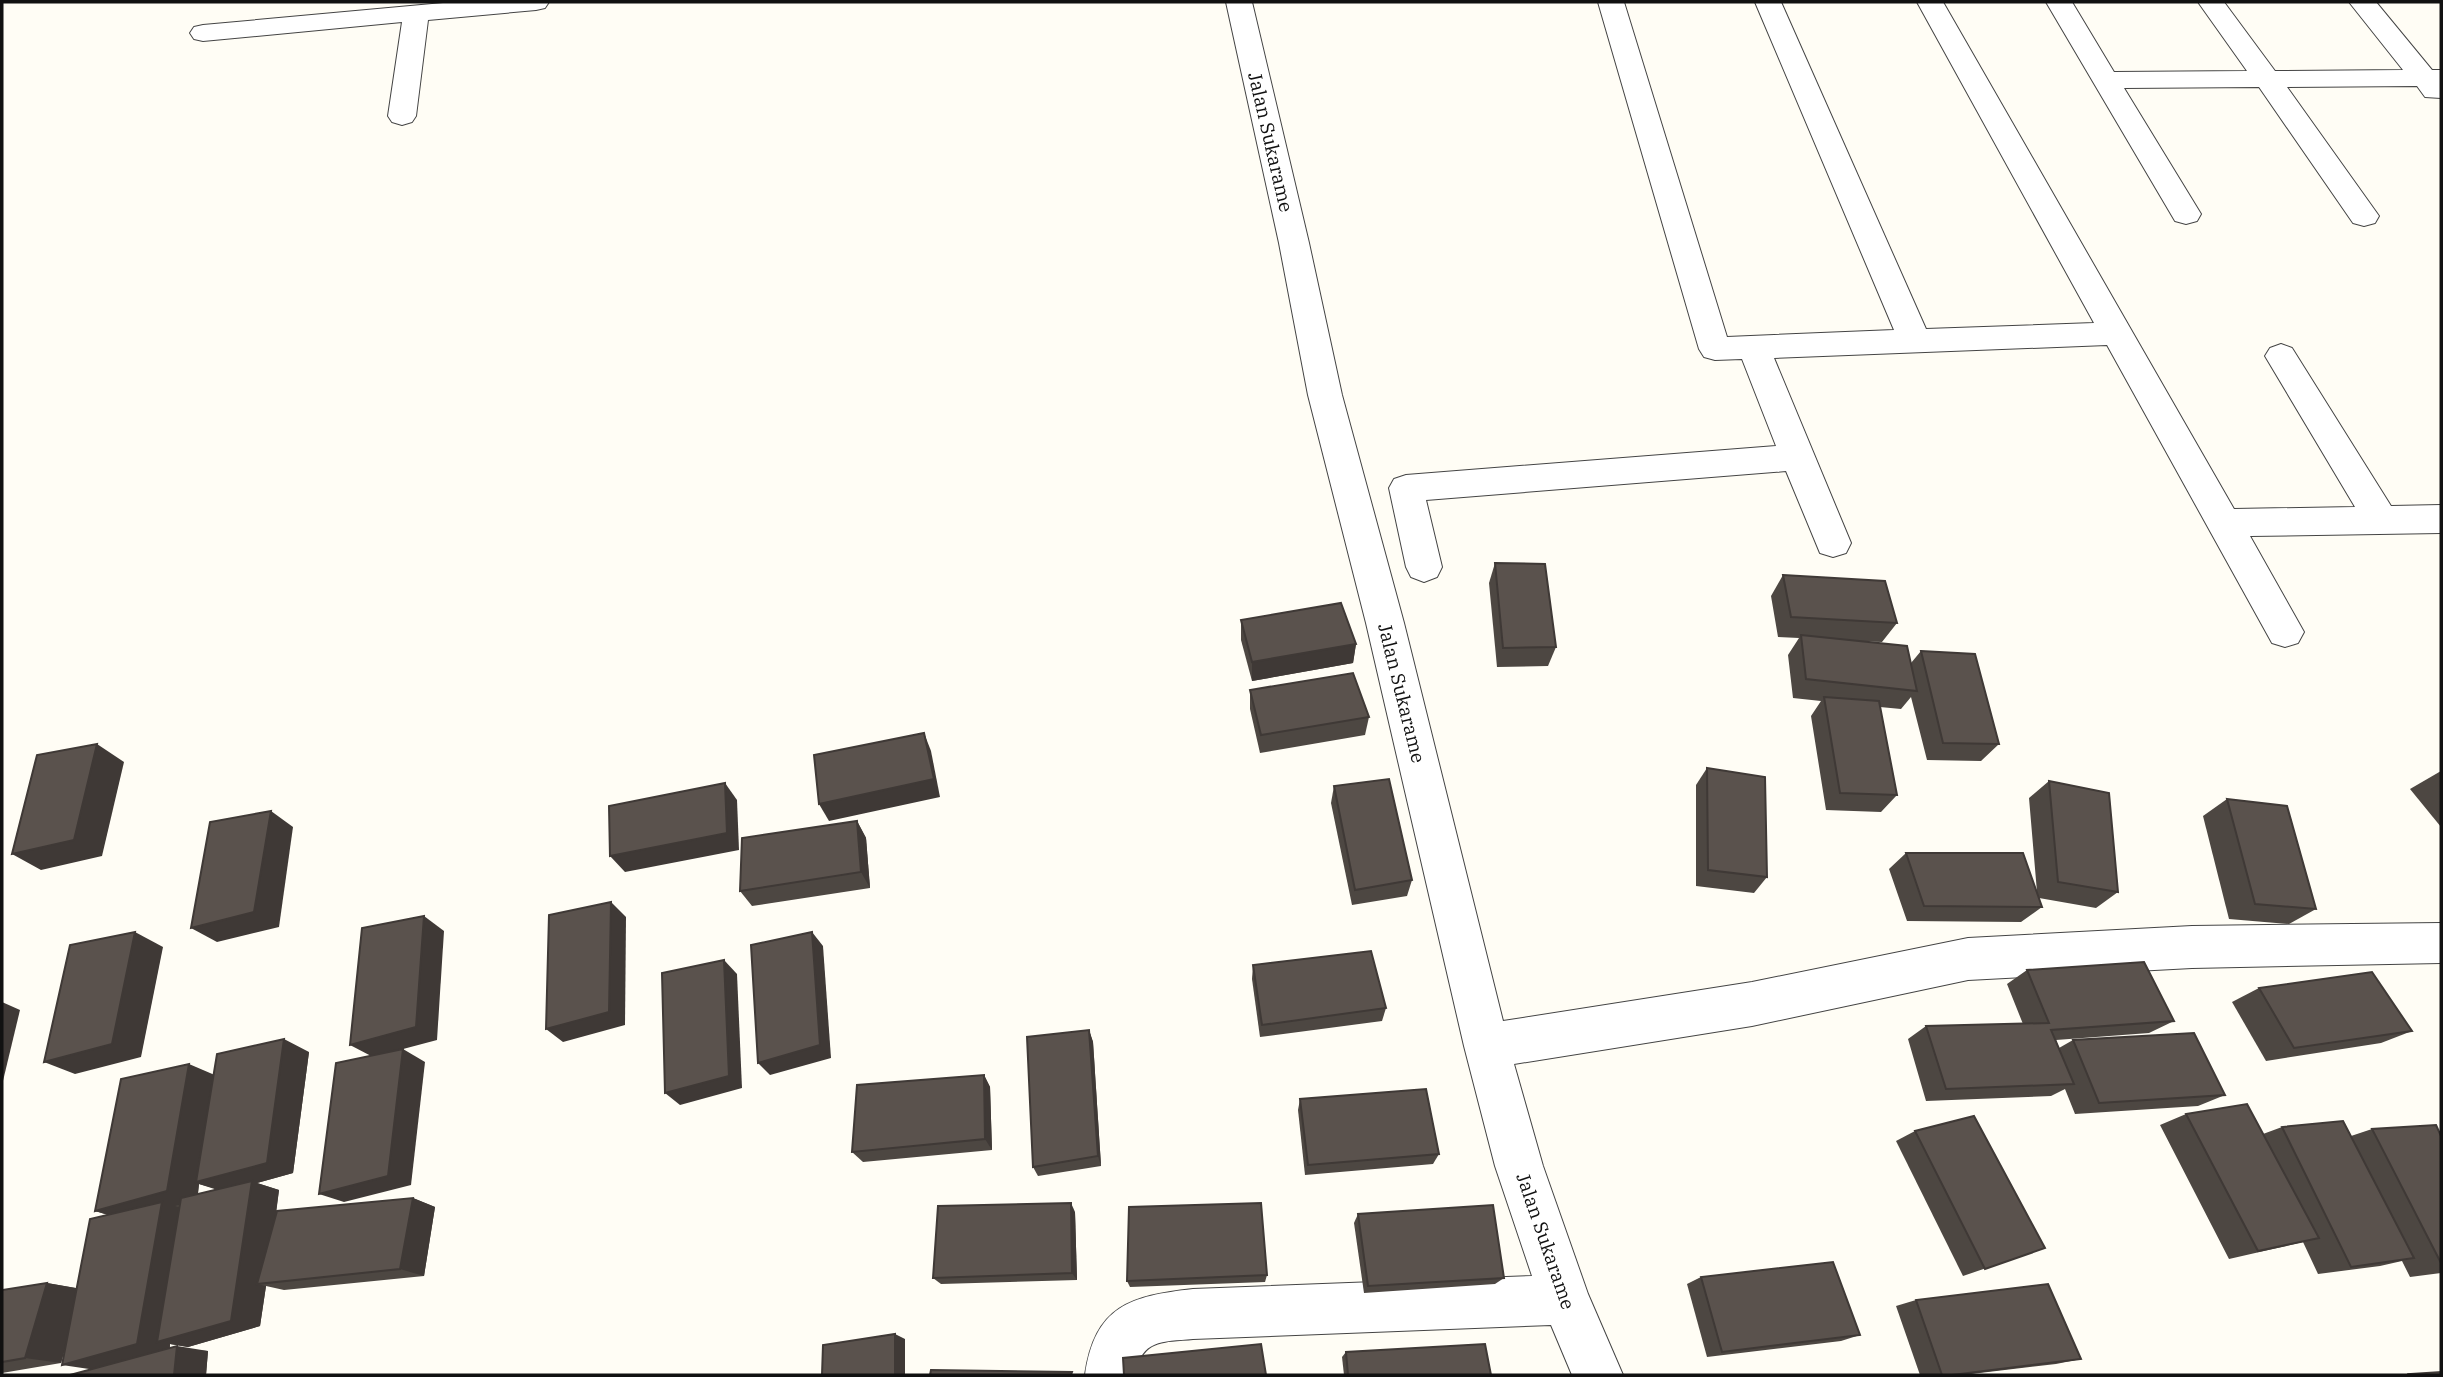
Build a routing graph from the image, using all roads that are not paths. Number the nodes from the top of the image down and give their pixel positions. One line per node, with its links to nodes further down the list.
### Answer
1 (536, 2): 9 (street)
2 (1239, 2): 29 (street, Jalan Sukarame)
3 (1611, 2): 19 (street)
4 (1768, 2): 18 (street)
5 (1930, 2): 17 (street)
6 (2059, 2): 12 (street)
7 (2211, 2): 11 (street)
8 (2362, 2): 13 (street)
9 (416, 14): 10 (street); 14 (street)
10 (203, 33)
11 (2267, 79): 12 (street); 13 (street); 16 (street)
12 (2105, 80): 15 (street)
13 (2436, 84)
14 (402, 116)
15 (2186, 214)
16 (2364, 216)
17 (2116, 333): 18 (street); 24 (street)
18 (1915, 341): 19 (street)
19 (1753, 347): 21 (street)
20 (2281, 356): 23 (street)
21 (1798, 457): 25 (street); 26 (street)
22 (2441, 519): 23 (street)
23 (2381, 520): 24 (street)
24 (2223, 523): 27 (street)
25 (1833, 543)
26 (1424, 567)
27 (2285, 632)
28 (2441, 943): 29 (street)
29 (1487, 1046): 30 (street, Jalan Sukarame)
30 (1565, 1300): 31 (street); 32 (street, Jalan Sukarame)
31 (1110, 1375)
32 (1598, 1375)

